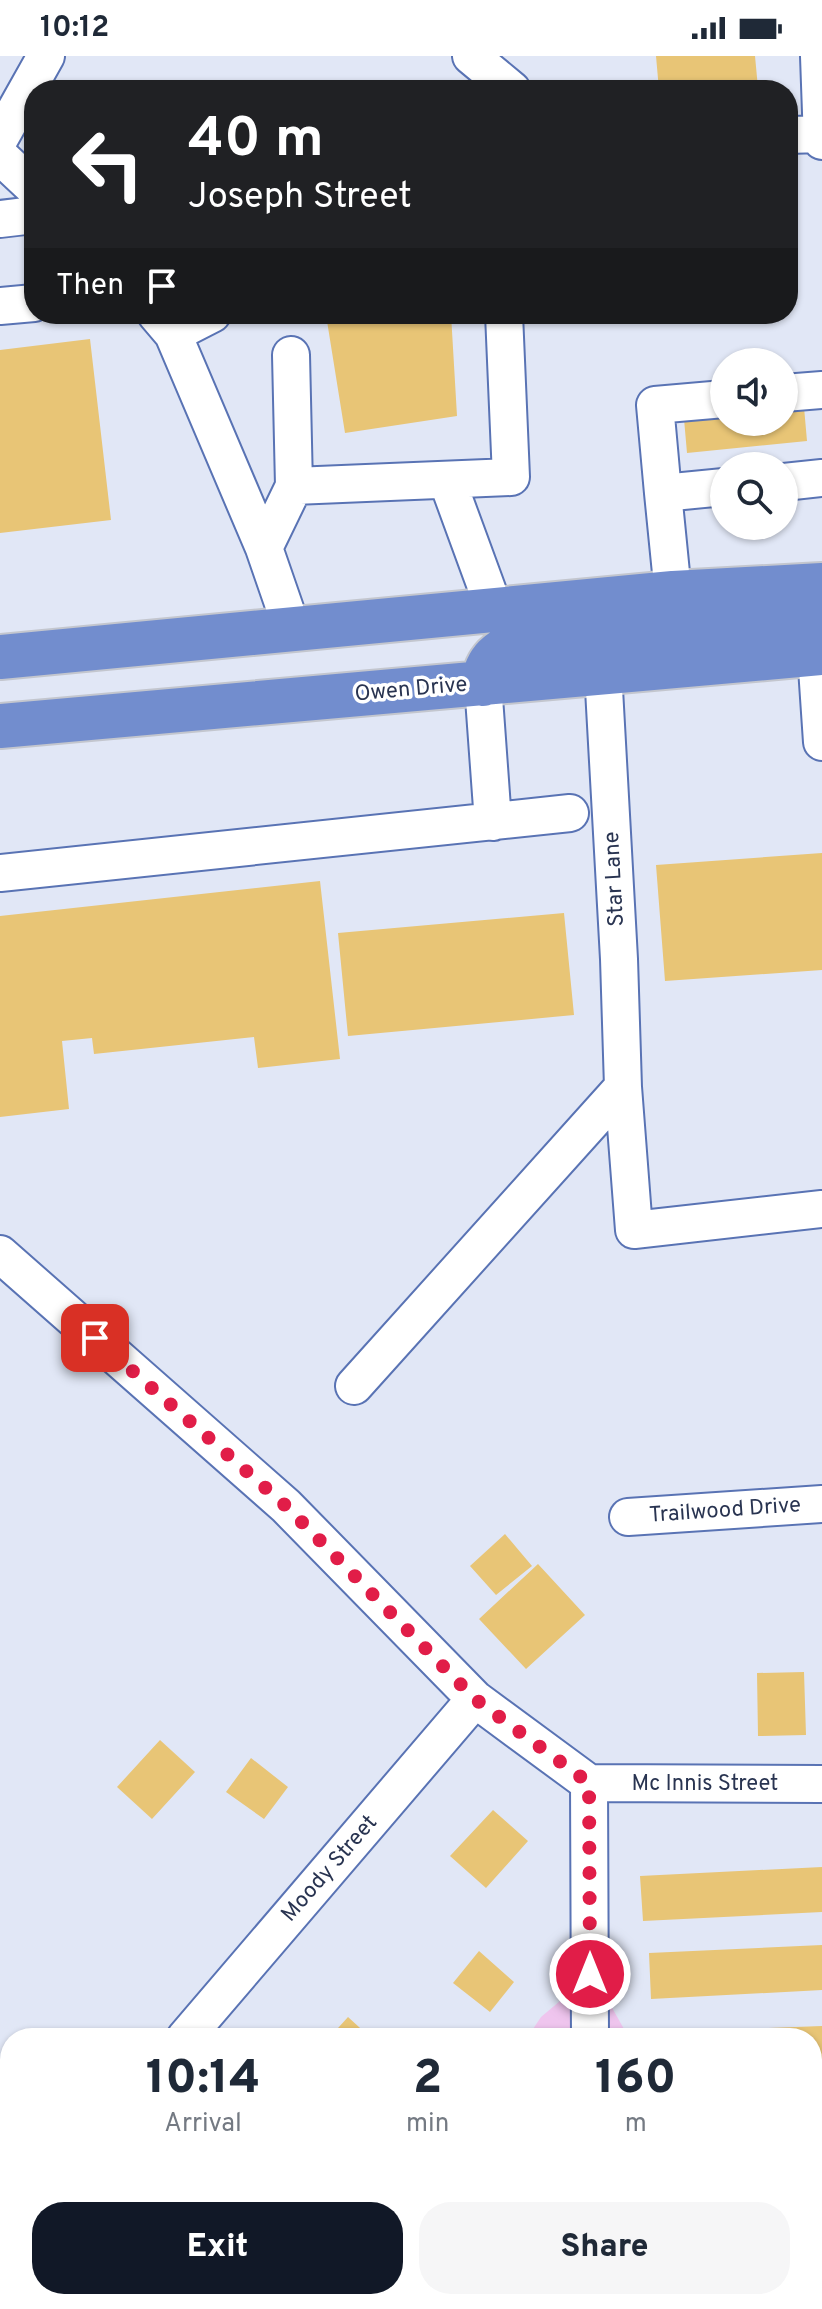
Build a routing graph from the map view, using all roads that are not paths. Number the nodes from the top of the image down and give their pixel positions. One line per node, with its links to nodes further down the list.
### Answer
1 (46, 56): 3 (street)
2 (819, 56): 5 (street)
3 (33, 80)
4 (24, 95): 7 (street)
5 (822, 134): 6 (street); 8 (street)
6 (798, 135)
7 (0, 138)
8 (822, 141)
9 (0, 156): 10 (street)
10 (24, 179)
11 (24, 216): 12 (street)
12 (0, 219)
13 (24, 304): 14 (street)
14 (0, 306)
15 (164, 324): 27 (street)
16 (504, 324): 22 (street)
17 (291, 355): 24 (street)
18 (822, 390): 19 (street)
19 (798, 392)
20 (710, 400): 26 (street)
21 (822, 478): 23 (street)
22 (447, 480): 24 (street); 30 (street)
23 (798, 481)
24 (294, 486): 27 (street)
25 (710, 488): 26 (street)
26 (663, 493): 29 (street)
27 (264, 548): 31 (street)
28 (822, 585): 29 (highway)
29 (673, 593): 30 (highway)
30 (495, 611): 31 (highway)
31 (292, 629): 33 (highway)
32 (820, 640): 34 (highway, Owen Drive); 35 (highway); 37 (street)
33 (0, 657)
34 (603, 671): 35 (highway, Owen Drive); 41 (street, Star Lane)
35 (483, 684): 36 (highway, Owen Drive); 39 (street)
36 (0, 726)
37 (822, 742)
38 (570, 813): 39 (street)
39 (493, 822): 40 (street)
40 (0, 873)
41 (623, 1087): 42 (street, Star Lane); 44 (street)
42 (822, 1209)
43 (0, 1254): 47 (street)
44 (354, 1386)
45 (822, 1504): 46 (street, Trailwood Drive)
46 (628, 1517)
47 (475, 1699): 48 (street); 50 (street, Moody Street)
48 (589, 1783): 49 (street, Mc Innis Street); 51 (street)
49 (822, 1784)
50 (194, 2028)
51 (590, 2028)

